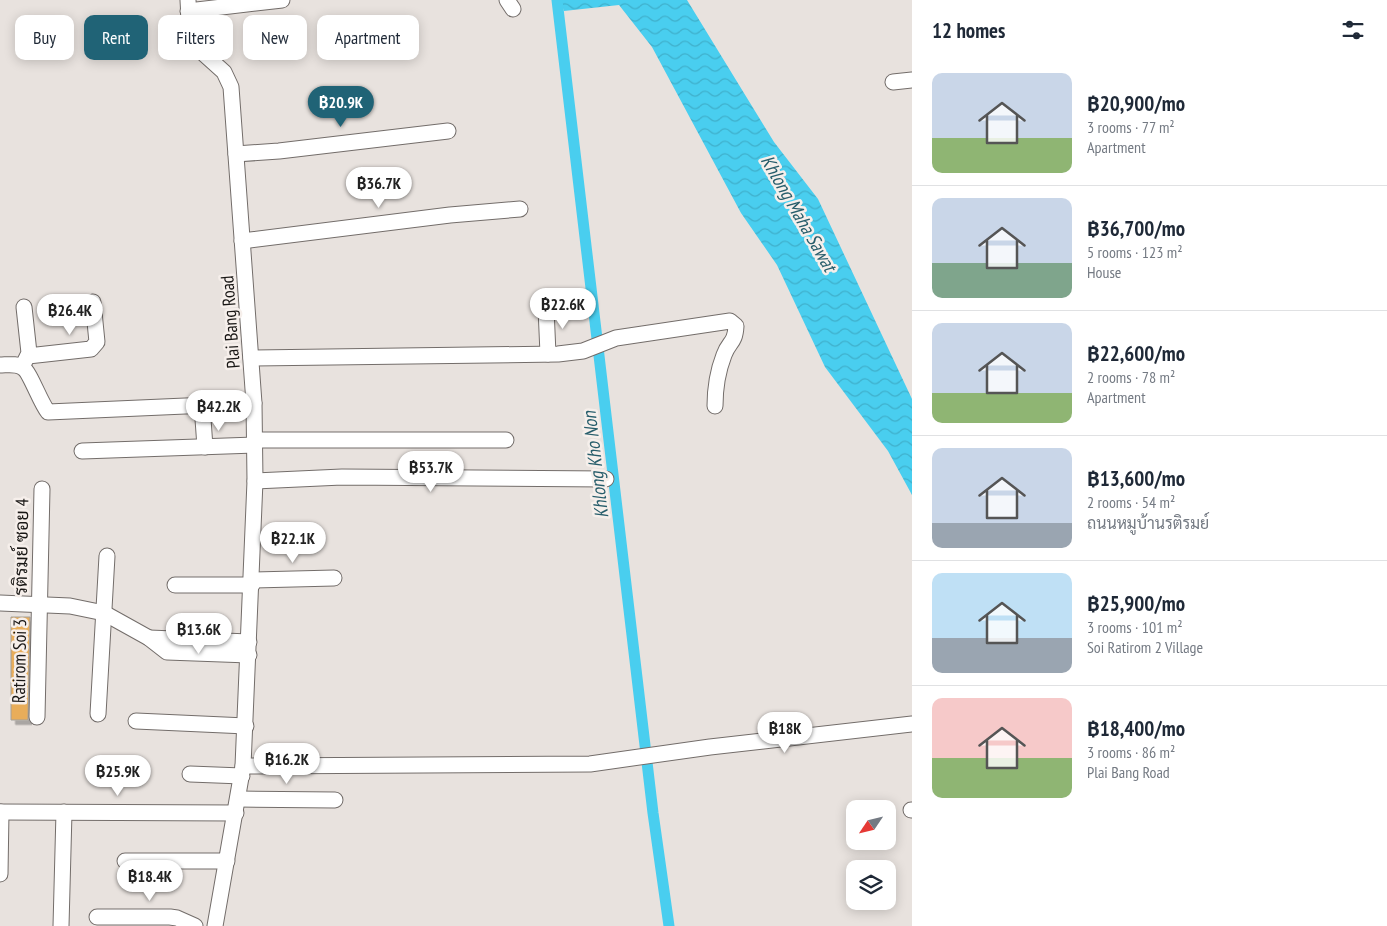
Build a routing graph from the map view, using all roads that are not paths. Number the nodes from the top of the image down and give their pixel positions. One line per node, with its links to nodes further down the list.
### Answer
1 (282, 0): 2 (street)
2 (188, 6): 6 (street, Plai Bang Road)
3 (912, 80): 4 (street)
4 (893, 82)
5 (448, 131): 6 (street)
6 (236, 154): 8 (street, Plai Bang Road)
7 (520, 209): 8 (street)
8 (242, 241): 13 (street, Plai Bang Road)
9 (93, 302): 14 (street)
10 (24, 306): 14 (street)
11 (546, 308): 12 (street)
12 (548, 354): 13 (street); 17 (street)
13 (251, 358): 16 (street, Plai Bang Road)
14 (25, 361): 15 (street); 16 (street)
15 (0, 365)
16 (254, 403): 20 (street, Plai Bang Road)
17 (715, 406)
18 (203, 419): 21 (street)
19 (506, 440): 20 (street)
20 (255, 442): 21 (street); 24 (street, Plai Bang Road)
21 (204, 447): 22 (street)
22 (82, 451)
23 (606, 479): 24 (street)
24 (255, 481): 28 (street, Plai Bang Road)
25 (42, 489): 31 (street, รติรมย์ ซอย 4)
26 (107, 556): 32 (street)
27 (334, 578): 28 (street)
28 (252, 582): 29 (street); 33 (street, Plai Bang Road)
29 (175, 585)
30 (0, 603): 31 (street)
31 (39, 605): 32 (street); 35 (street, Ratirom Soi 3)
32 (104, 613): 33 (street); 34 (street)
33 (249, 649): 38 (street, Plai Bang Road)
34 (98, 714)
35 (37, 717)
36 (136, 721): 38 (street)
37 (912, 724): 39 (street)
38 (246, 726): 39 (street, Plai Bang Road)
39 (243, 771): 40 (street); 42 (street, Plai Bang Road)
40 (190, 774)
41 (335, 800): 42 (street)
42 (237, 806): 44 (street); 45 (street, Plai Bang Road)
43 (0, 812): 44 (street); 47 (street)
44 (64, 812): 49 (street)
45 (227, 861): 46 (street); 51 (street, Plai Bang Road)
46 (125, 862)
47 (0, 874)
48 (97, 917): 50 (street)
49 (61, 926)
50 (195, 926)
51 (215, 926)

